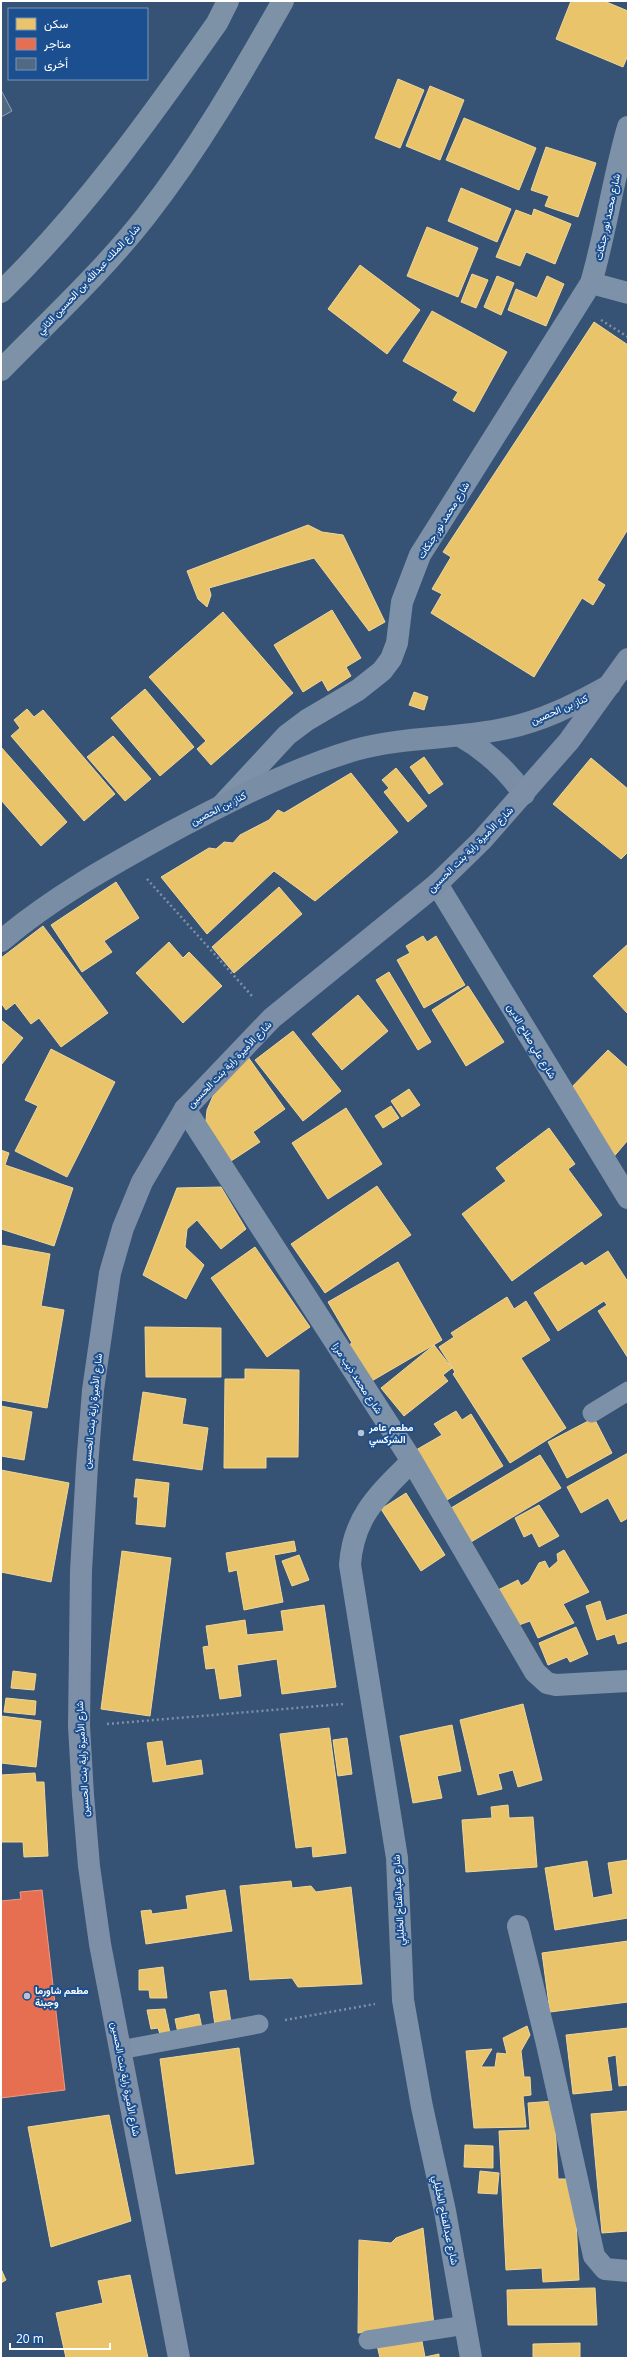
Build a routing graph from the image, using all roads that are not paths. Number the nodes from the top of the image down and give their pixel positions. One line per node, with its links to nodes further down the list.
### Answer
1 (228, 1): 5 (highway)
2 (283, 1): 7 (highway, شارع الملك عبدالله بن الحسين الثاني)
3 (628, 127): 4 (street, شارع محمد نور جنكات)
4 (591, 283): 6 (street); 12 (street, شارع محمد نور جنكات)
5 (1, 292)
6 (628, 293)
7 (1, 370)
8 (628, 658): 9 (main road, شارع الأميرة راية بنت الحسين)
9 (610, 685): 10 (street, كناز بن الحصين); 11 (main road, شارع الأميرة راية بنت الحسين)
10 (460, 736): 11 (street); 12 (street, كناز بن الحصين)
11 (524, 794): 13 (main road, شارع الأميرة راية بنت الحسين)
12 (223, 804): 14 (street, كناز بن الحصين)
13 (437, 884): 15 (main road, شارع الأميرة راية بنت الحسين); 16 (street, شارع علي صلاح الدين)
14 (1, 941)
15 (185, 1109): 19 (street, شارع محمد ذيب مرزا); 23 (main road, شارع الأميرة راية بنت الحسين)
16 (628, 1198)
17 (627, 1382): 18 (lane)
18 (592, 1413)
19 (412, 1461): 20 (street, شارع محمد ذيب مرزا); 25 (street, شارع عبدالفتاح الخليلي)
20 (628, 1681)
21 (518, 1926): 24 (street)
22 (259, 2024): 23 (lane)
23 (120, 2050): 27 (main road, شارع الأميرة راية بنت الحسين)
24 (628, 2271)
25 (466, 2325): 26 (lane); 28 (street, شارع عبدالفتاح الخليلي)
26 (368, 2340)
27 (179, 2358)
28 (471, 2358)

